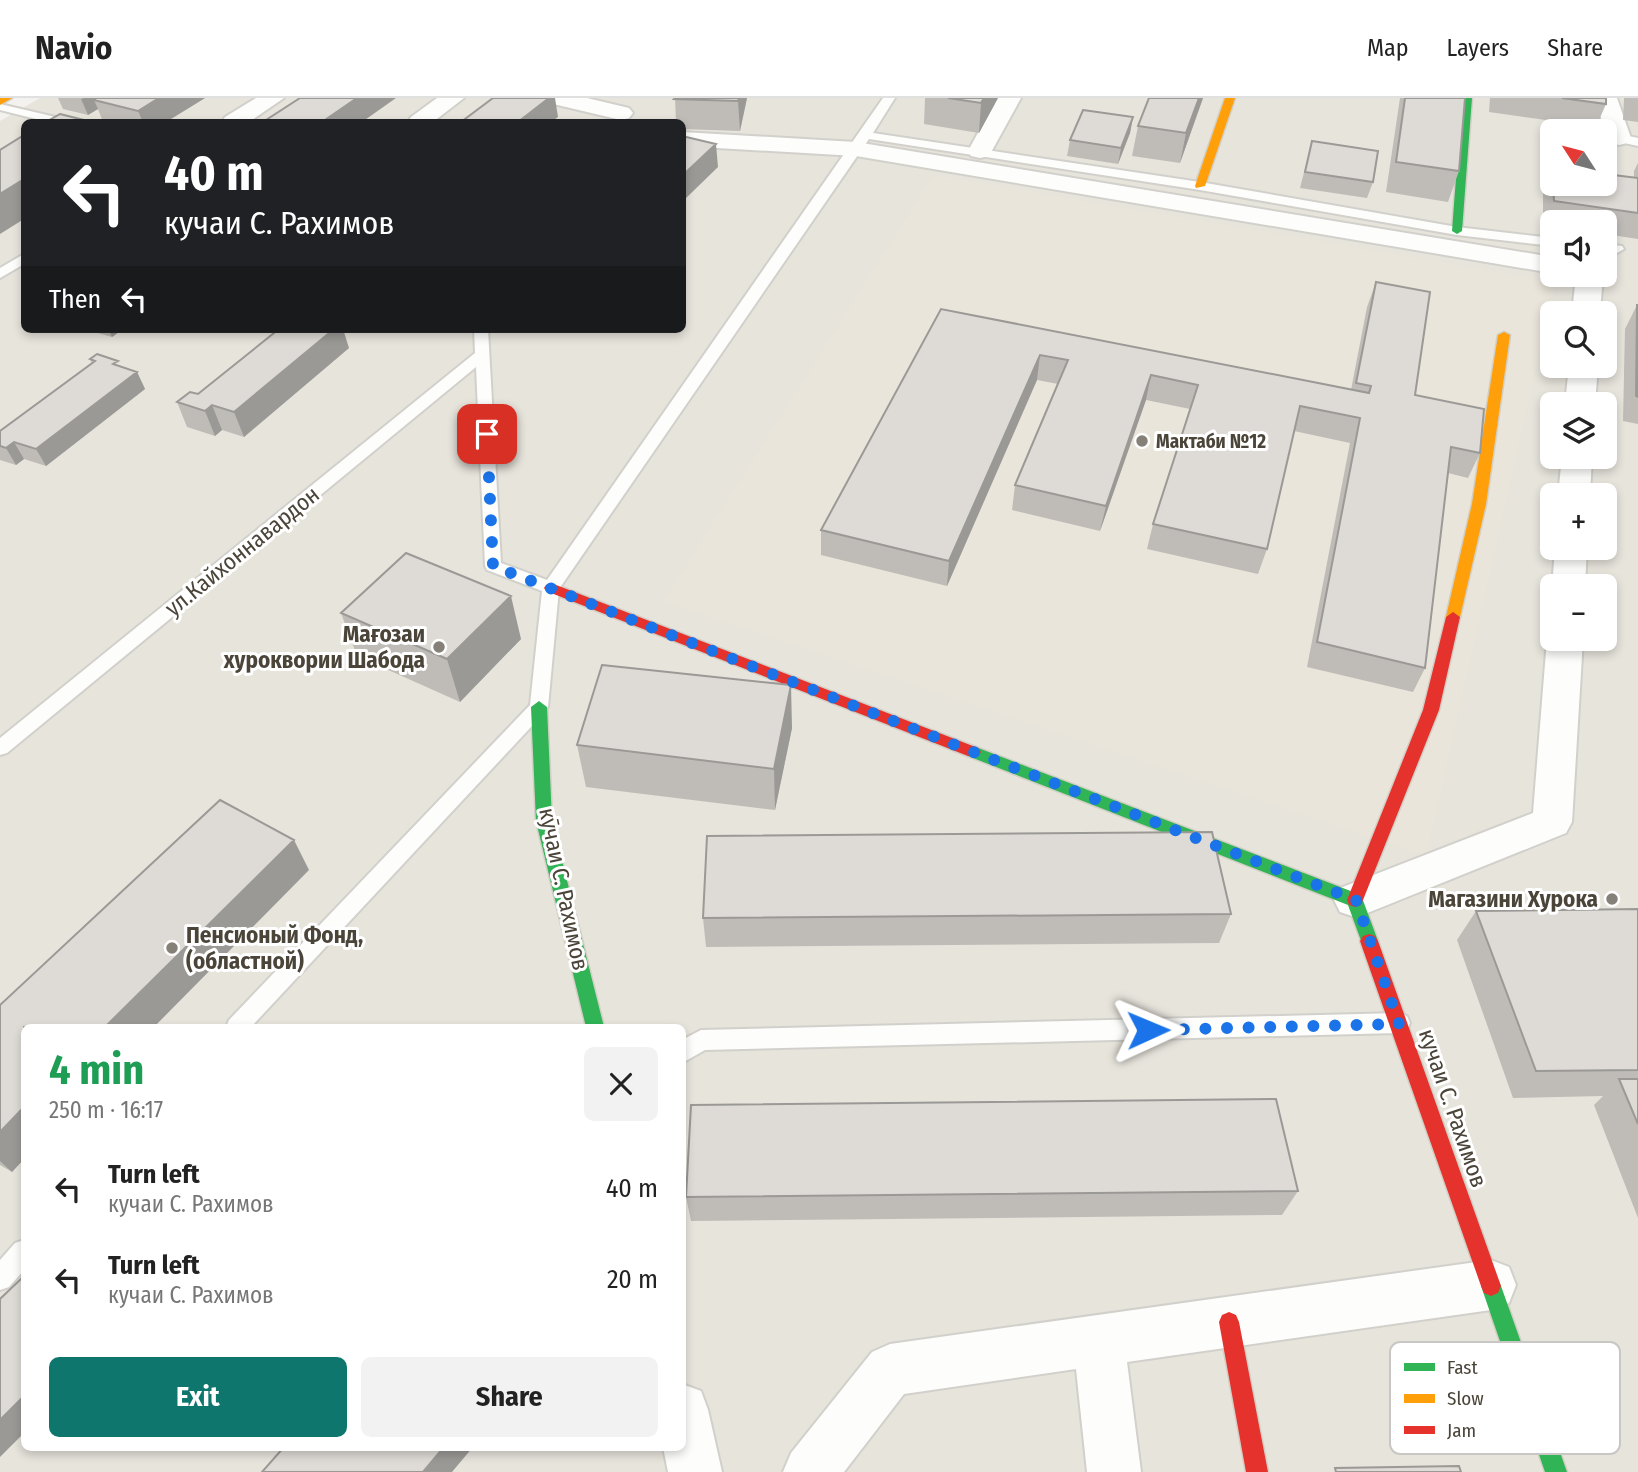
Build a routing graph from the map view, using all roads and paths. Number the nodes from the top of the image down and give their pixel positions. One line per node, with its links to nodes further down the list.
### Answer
1 (7, 98): 10 (street)
2 (272, 98): 13 (street)
3 (452, 98): 14 (street)
4 (556, 98): 11 (street)
5 (889, 98): 17 (lane)
6 (1009, 98): 18 (street)
7 (1230, 98): 19 (street)
8 (1467, 98): 20 (street)
9 (1605, 98): 16 (street)
10 (0, 104): 12 (lane)
11 (617, 118)
12 (50, 119)
13 (238, 119)
14 (423, 119)
15 (686, 139): 17 (street)
16 (1628, 140)
17 (861, 142): 18 (lane); 23 (street); 28 (lane)
18 (980, 151): 19 (lane)
19 (1200, 187): 20 (lane)
20 (1457, 231): 21 (lane)
21 (1540, 241)
22 (21, 260): 24 (lane)
23 (1540, 263)
24 (0, 274)
25 (481, 333): 27 (lane)
26 (1504, 335): 32 (street)
27 (483, 354): 28 (lane); 31 (lane, ул.Кайхоннавардон)
28 (551, 588): 30 (lane); 32 (street)
29 (1563, 651): 32 (street)
30 (539, 708): 33 (lane); 34 (street, кӯчаи С. Рахимов)
31 (0, 748)
32 (1356, 900): 35 (street, кучаи С. Рахимов)
33 (240, 1024)
34 (595, 1024)
35 (1399, 1024): 36 (lane); 39 (street, кучаи С. Рахимов)
36 (686, 1050)
37 (21, 1255): 38 (lane)
38 (0, 1278)
39 (1491, 1285): 40 (street); 42 (street, кучаи С. Рахимов)
40 (1229, 1322): 41 (street); 48 (street)
41 (1099, 1340): 46 (street); 47 (street)
42 (1511, 1342)
43 (686, 1429): 45 (street)
44 (1550, 1454): 49 (street, кучаи С. Рахимов)
45 (695, 1472)
46 (810, 1472)
47 (1114, 1472)
48 (1257, 1472)
49 (1556, 1472)

